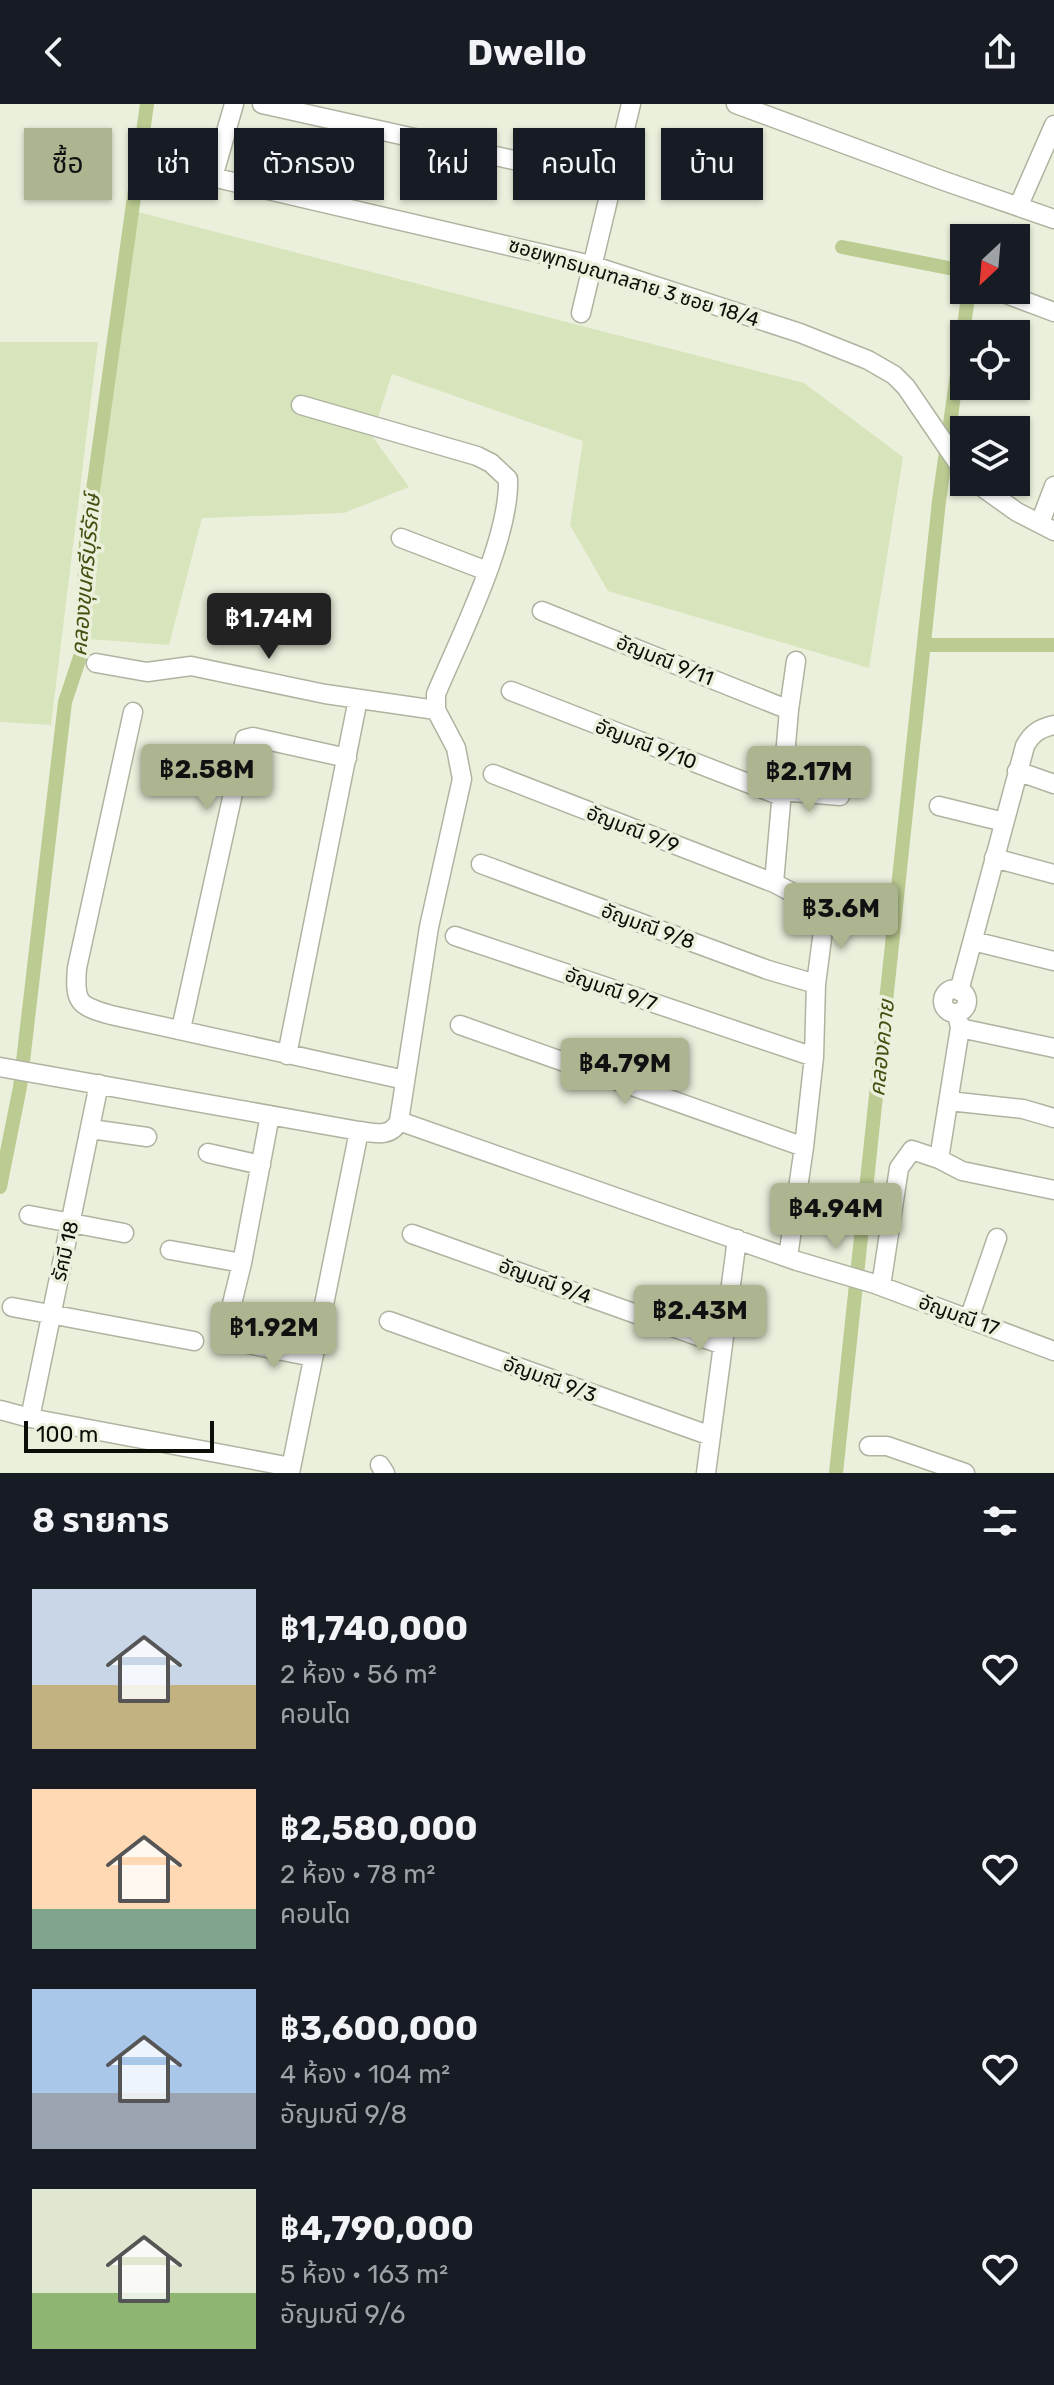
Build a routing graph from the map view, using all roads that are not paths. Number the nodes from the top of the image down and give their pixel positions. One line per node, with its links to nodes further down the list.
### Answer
1 (234, 104): 7 (street)
2 (262, 104): 8 (street)
3 (631, 104): 6 (street)
4 (736, 104): 11 (street)
5 (1054, 125): 11 (street)
6 (625, 128)
7 (218, 160)
8 (513, 160)
9 (218, 178): 13 (street, ซอยพุทธมณฑลสาย 3 ซอย 18/4)
10 (607, 200): 13 (street)
11 (1019, 205): 12 (street)
12 (1054, 219)
13 (591, 265): 16 (street); 18 (street, ซอยพุทธมณฑลสาย 3 ซอย 18/4)
14 (1030, 303): 15 (street)
15 (1054, 312)
16 (581, 313)
17 (301, 405): 23 (street)
18 (950, 451)
19 (1054, 486): 21 (street)
20 (995, 496): 21 (street)
21 (1047, 527)
22 (401, 538): 23 (street)
23 (487, 571): 29 (street)
24 (542, 611): 30 (street, อัญมณี 9/11)
25 (796, 661): 30 (street)
26 (96, 663): 28 (street)
27 (511, 691): 37 (street, อัญมณี 9/10)
28 (358, 699): 29 (street); 33 (street)
29 (436, 710): 56 (street)
30 (789, 710): 37 (street)
31 (133, 712): 51 (street)
32 (1054, 725): 34 (street)
33 (347, 758): 51 (street); 53 (street)
34 (1017, 771): 36 (street); 40 (street)
35 (493, 774): 44 (street, อัญมณี 9/9)
36 (1054, 784)
37 (782, 794): 38 (street, อัญมณี 9/10); 44 (street)
38 (840, 796)
39 (939, 806): 40 (street)
40 (1004, 822): 41 (street)
41 (994, 858): 43 (street); 46 (street)
42 (481, 864): 48 (street, อัญมณี 9/8)
43 (1054, 874)
44 (774, 883): 48 (street, อัญมณี 9/9)
45 (455, 936): 54 (street, อัญมณี 9/7)
46 (973, 941): 47 (street); 49 (street)
47 (1054, 961)
48 (816, 984): 54 (street)
49 (958, 1020): 52 (street); 58 (street)
50 (460, 1025): 65 (street)
51 (181, 1029): 53 (street)
52 (1054, 1048)
53 (287, 1055): 56 (street)
54 (814, 1057): 65 (street)
55 (1, 1068): 57 (street)
56 (405, 1080): 61 (street)
57 (99, 1084): 59 (street); 62 (street, รัศมี 18)
58 (949, 1101): 60 (street); 67 (street)
59 (270, 1115): 63 (street); 68 (street)
60 (1054, 1118)
61 (399, 1121): 63 (street); 75 (street, อัญมณี 17)
62 (91, 1129): 64 (street); 71 (street, รัศมี 18)
63 (359, 1131): 89 (street)
64 (147, 1137)
65 (804, 1147): 77 (street)
66 (208, 1153): 68 (street)
67 (939, 1159): 69 (street); 79 (street)
68 (261, 1165): 78 (street)
69 (1054, 1190)
70 (29, 1215): 71 (street)
71 (71, 1223): 72 (street); 81 (street, รัศมี 18)
72 (124, 1233)
73 (412, 1234): 87 (street, อัญมณี 9/4)
74 (997, 1238): 83 (street)
75 (737, 1239): 77 (street, อัญมณี 17); 87 (street)
76 (170, 1250): 78 (street)
77 (792, 1259): 79 (street, อัญมณี 17)
78 (242, 1263): 82 (street)
79 (872, 1284): 83 (street, อัญมณี 17)
80 (12, 1307): 81 (street)
81 (51, 1314): 85 (street); 91 (street, รัศมี 18)
82 (229, 1316)
83 (969, 1319): 88 (street, อัญมณี 17)
84 (389, 1321): 92 (street, อัญมณี 9/3)
85 (194, 1341)
86 (243, 1343): 89 (street)
87 (723, 1345): 92 (street)
88 (1054, 1351)
89 (313, 1357): 94 (street)
90 (0, 1410): 91 (street)
91 (30, 1418): 94 (street)
92 (711, 1436): 95 (street)
93 (869, 1446): 96 (street)
94 (290, 1470)
95 (706, 1473)
96 (965, 1473)

